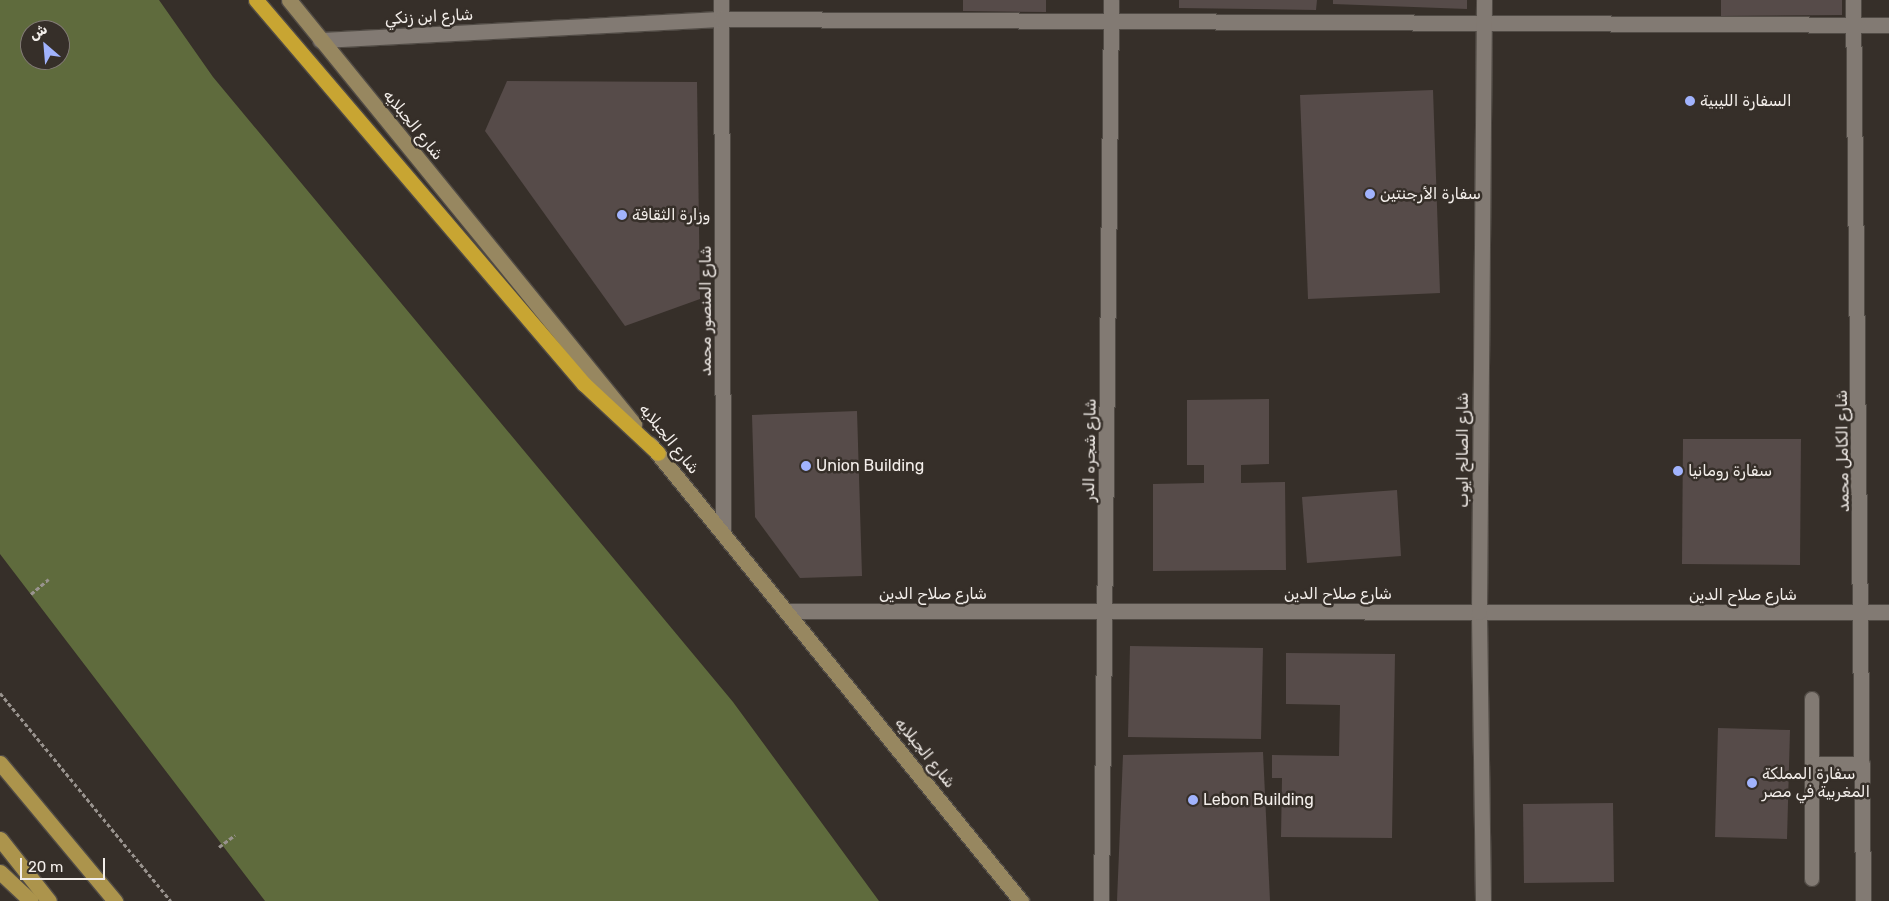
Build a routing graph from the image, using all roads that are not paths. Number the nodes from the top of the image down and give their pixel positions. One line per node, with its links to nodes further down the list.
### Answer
1 (256, 0): 13 (highway)
2 (289, 0): 12 (street, شارع الجبلايه)
3 (721, 0): 7 (street, شارع المنصور محمد)
4 (1111, 0): 8 (street, شارع شجره الدر)
5 (1484, 0): 9 (street, شارع الصالح ايوب)
6 (1853, 0): 11 (street, شارع الكامل محمد)
7 (721, 19): 8 (street, شارع ابن زنكي); 12 (street, شارع ابن زنكي); 14 (street, شارع المنصور محمد)
8 (1111, 21): 9 (street, شارع ابن زنكي); 16 (street, شارع شجره الدر)
9 (1484, 24): 11 (street, شارع ابن زنكي); 17 (street, شارع الصالح ايوب)
10 (1889, 25): 11 (street, شارع ابن زنكي)
11 (1853, 26): 18 (street, شارع الكامل محمد)
12 (320, 40): 13 (street, شارع الجبلايه)
13 (658, 453): 14 (street, شارع الجبلايه)
14 (723, 532): 15 (street, شارع الجبلايه)
15 (788, 612): 16 (street, شارع صلاح الدين); 30 (street, شارع الجبلايه)
16 (1106, 612): 17 (street, شارع صلاح الدين); 31 (street, شارع شجره الدر)
17 (1479, 612): 18 (street, شارع صلاح الدين); 32 (street, شارع الصالح ايوب)
18 (1863, 612): 19 (street, شارع صلاح الدين); 23 (street, شارع الكامل محمد)
19 (1889, 612)
20 (1812, 699): 22 (lane)
21 (0, 763): 29 (main road)
22 (1812, 764): 23 (lane); 26 (lane)
23 (1863, 764): 33 (street, شارع الكامل محمد)
24 (0, 839): 28 (main road)
25 (0, 872): 27 (main road)
26 (1812, 879)
27 (31, 901)
28 (49, 901)
29 (115, 901)
30 (1021, 901)
31 (1101, 901)
32 (1483, 901)
33 (1863, 901)

